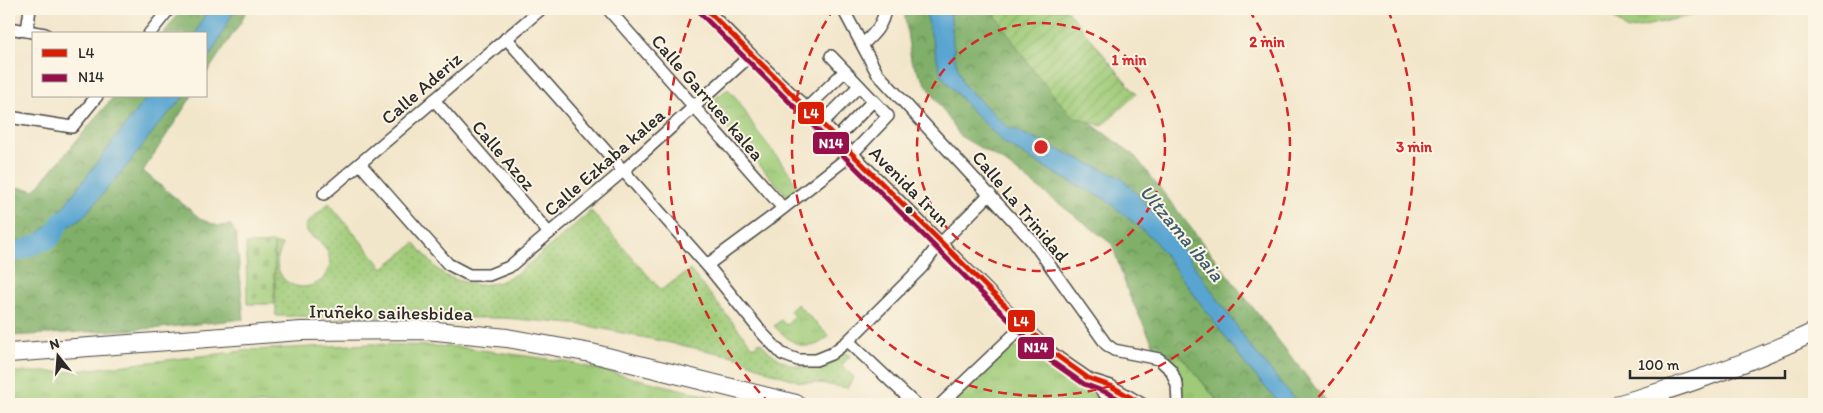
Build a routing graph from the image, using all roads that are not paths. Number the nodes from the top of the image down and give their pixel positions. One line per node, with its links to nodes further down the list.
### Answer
1 (30, 9): 9 (street)
2 (169, 9): 11 (street)
3 (540, 9): 12 (street, Calle Aderiz)
4 (608, 9): 21 (street, Calle Garrues kalea)
5 (706, 9): 14 (street, Avenida Irun)
6 (843, 9): 13 (street, Calle La Trinidad)
7 (885, 9): 13 (street)
8 (9, 28): 9 (street)
9 (27, 31): 10 (street)
10 (33, 32)
11 (151, 32)
12 (506, 38): 19 (street, Calle Aderiz); 28 (street)
13 (863, 44): 30 (street, Calle La Trinidad)
14 (751, 55): 21 (street, Calle Ezkaba kalea); 22 (street, Avenida Irun)
15 (831, 56): 16 (street)
16 (845, 71): 17 (street); 22 (street)
17 (859, 86): 20 (street); 24 (street)
18 (96, 98): 23 (street)
19 (434, 100): 27 (street, Calle Aderiz); 32 (street, Calle Azoz)
20 (873, 102): 25 (street); 26 (street)
21 (694, 107): 28 (street, Calle Ezkaba kalea); 31 (street, Calle Garrues kalea)
22 (807, 108): 24 (street, Avenida Irun)
23 (9, 117)
24 (822, 123): 25 (street, Avenida Irun)
25 (837, 138): 26 (street, Avenida Irun)
26 (852, 154): 31 (street); 33 (street, Avenida Irun)
27 (361, 165): 29 (street, Calle Aderiz); 32 (street, Calle Ezkaba kalea)
28 (623, 170): 32 (street, Calle Ezkaba kalea); 34 (street)
29 (324, 194)
30 (990, 194): 33 (street); 45 (street, Calle La Trinidad)
31 (783, 208): 34 (street)
32 (549, 233)
33 (942, 243): 35 (street, Avenida Irun); 37 (street)
34 (706, 265): 37 (street)
35 (1023, 326): 39 (street, Avenida Irun); 42 (street)
36 (1814, 332): 46 (highway)
37 (848, 341): 41 (street)
38 (9, 353): 40 (highway, Iruñeko saihesbidea)
39 (1088, 378): 43 (street); 44 (street)
40 (796, 404)
41 (915, 404)
42 (941, 404)
43 (1112, 404)
44 (1142, 404)
45 (1178, 404)
46 (1620, 404)

